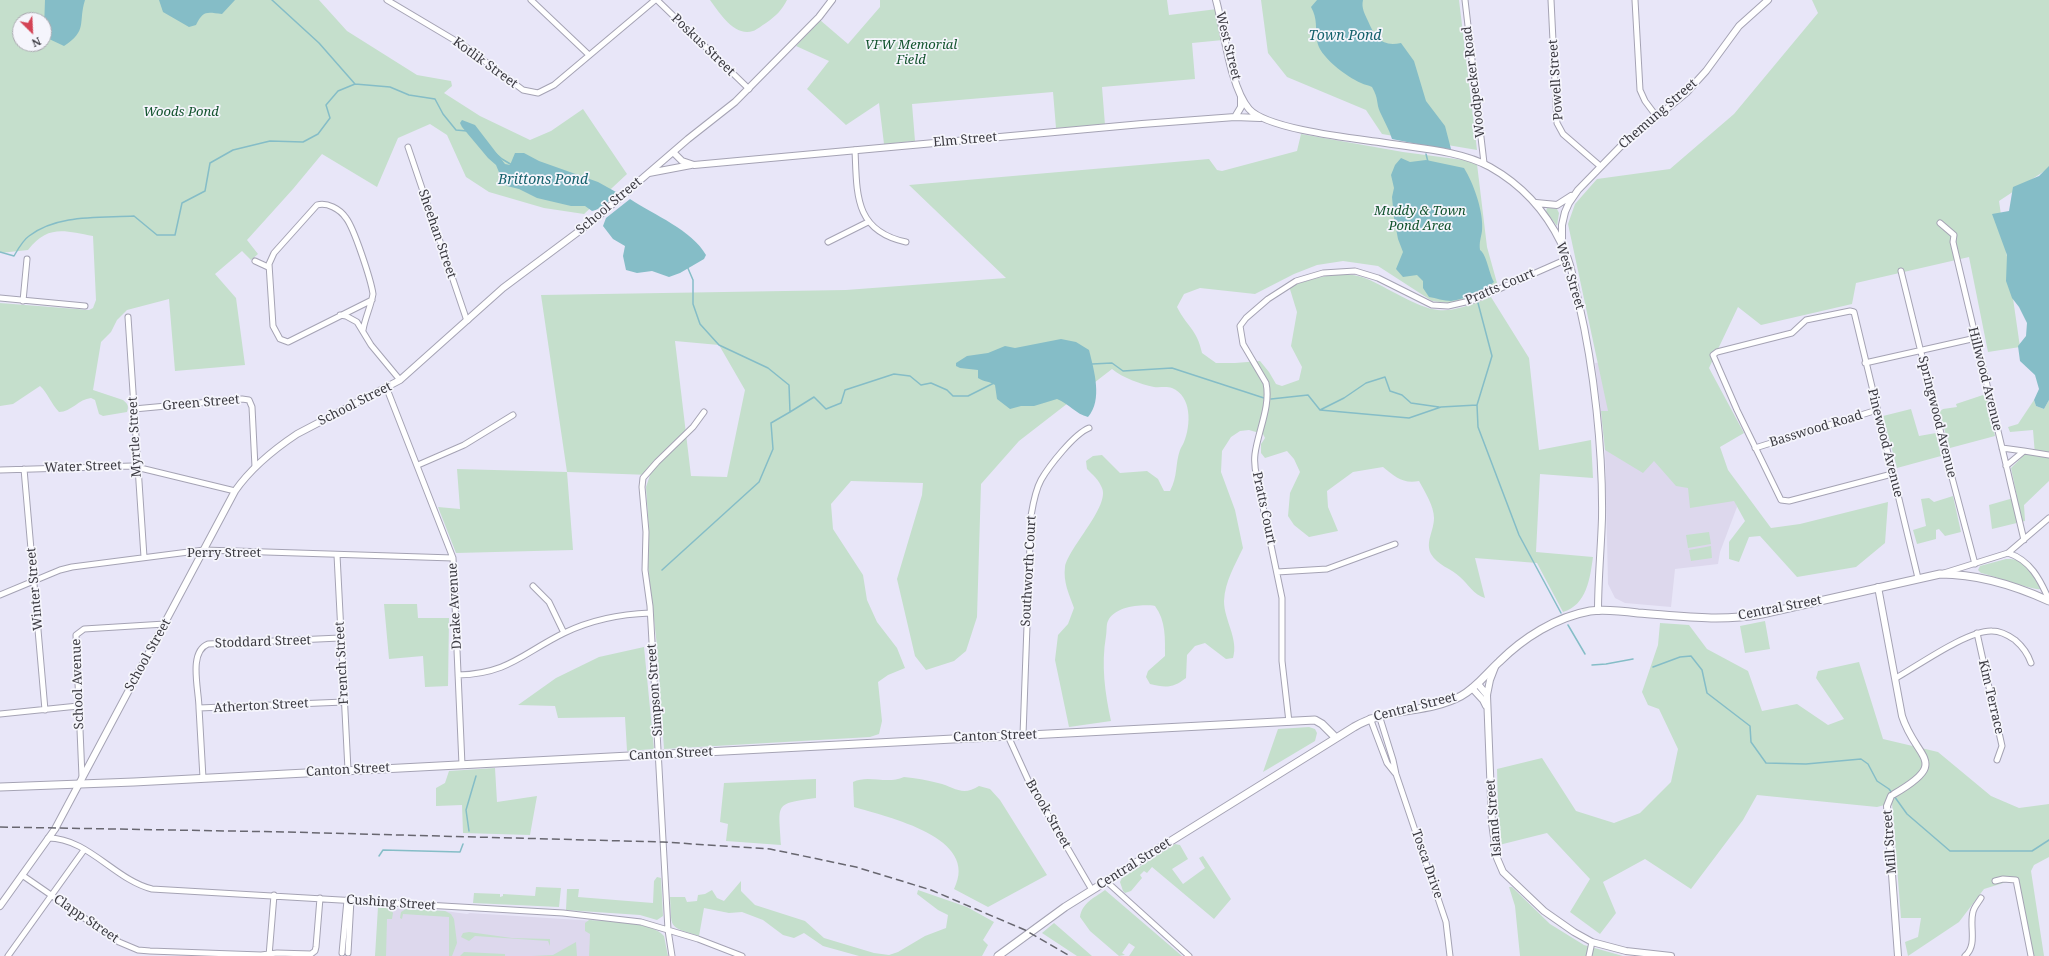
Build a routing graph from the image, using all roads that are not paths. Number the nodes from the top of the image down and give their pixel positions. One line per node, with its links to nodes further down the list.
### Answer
1 (387, 0): 10 (street, Kotlik Street)
2 (531, 0): 10 (street)
3 (656, 0): 10 (street, Kotlik Street); 11 (street, Poskus Street)
4 (832, 0): 11 (street, School Street)
5 (1216, 0): 12 (street, West Street)
6 (1465, 0): 19 (street, Woodpecker Road)
7 (1551, 0): 21 (street, Powell Street)
8 (1635, 0): 14 (street)
9 (1768, 0): 14 (street, Chemung Street)
10 (589, 56)
11 (749, 90): 18 (street, School Street)
12 (1240, 91): 13 (street, West Street); 15 (street, West Street)
13 (1235, 117): 15 (street, Elm Street); 17 (street, Elm Street)
14 (1657, 117): 21 (street, Chemung Street)
15 (1262, 118): 19 (street, West Street)
16 (408, 147): 41 (street, Sheehan Street)
17 (855, 150): 20 (street, Elm Street); 25 (street)
18 (673, 152): 20 (street); 22 (street, School Street)
19 (1484, 163): 24 (street, West Street)
20 (694, 165): 22 (street, Elm Street)
21 (1600, 166): 23 (street, Chemung Street)
22 (647, 173): 41 (street, School Street)
23 (1578, 190): 24 (street, Chemung Street); 29 (street, Chemung Street)
24 (1536, 203): 29 (street, West Street)
25 (868, 222): 27 (street); 28 (street)
26 (1940, 223): 43 (street, Hillwood Avenue)
27 (828, 242)
28 (906, 242)
29 (1562, 244): 31 (street, West Street)
30 (27, 259): 37 (street)
31 (1567, 259): 74 (street, Pratts Court); 82 (street, West Street)
32 (255, 260): 33 (street)
33 (268, 267): 36 (street); 39 (street)
34 (1901, 270): 44 (street, Springwood Avenue)
35 (0, 298): 37 (street)
36 (372, 300): 39 (street); 42 (street)
37 (23, 301): 38 (street)
38 (85, 306)
39 (340, 315): 42 (street)
40 (128, 317): 48 (street, Myrtle Street)
41 (468, 320): 46 (street, School Street)
42 (363, 330): 46 (street)
43 (1976, 338): 44 (street); 54 (street, Hillwood Avenue)
44 (1921, 350): 45 (street); 73 (street, Springwood Avenue)
45 (1865, 363): 49 (street, Pinewood Avenue); 53 (street, Pinewood Avenue)
46 (400, 380): 47 (street, School Street)
47 (387, 388): 57 (street, Drake Avenue); 60 (street, School Street)
48 (134, 409): 58 (street, Myrtle Street); 60 (street, Green Street)
49 (1877, 410): 53 (street, Basswood Road); 63 (street, Pinewood Avenue)
50 (704, 412): 83 (street, Simpson Street)
51 (513, 415): 57 (street)
52 (1089, 428): 103 (street, Southworth Court)
53 (1755, 448): 63 (street)
54 (2002, 448): 55 (street); 59 (street, Hillwood Avenue)
55 (2024, 451): 56 (street); 59 (street)
56 (2049, 455)
57 (418, 465): 72 (street, Drake Avenue)
58 (137, 466): 61 (street, Water Street); 64 (street, Water Street); 71 (street, Myrtle Street)
59 (2006, 466): 66 (street, Hillwood Avenue)
60 (255, 467): 64 (street, School Street)
61 (24, 469): 62 (street, Water Street); 77 (street, Winter Street)
62 (0, 470)
63 (1892, 474): 76 (street, Pinewood Avenue)
64 (235, 490): 68 (street, School Street)
65 (2049, 518): 66 (street)
66 (2024, 540): 69 (street)
67 (1395, 544): 74 (street)
68 (204, 550): 70 (street, Perry Street); 71 (street, Perry Street); 84 (street, School Street)
69 (2008, 553): 73 (street, Central Street); 81 (street, Central Street)
70 (337, 555): 72 (street, Perry Street); 87 (street, French Street)
71 (144, 557): 77 (street, Perry Street)
72 (453, 558): 90 (street, Drake Avenue)
73 (1975, 564): 75 (street, Central Street)
74 (1278, 572): 102 (street, Pratts Court)
75 (1940, 574): 76 (main road, Central Street); 81 (main road, Central Street)
76 (1918, 578): 79 (main road, Central Street)
77 (34, 582): 80 (street, Perry Street); 97 (street, Winter Street)
78 (533, 586): 85 (street)
79 (1878, 587): 82 (main road, Central Street); 91 (street, Mill Street)
80 (0, 595)
81 (2049, 600)
82 (1598, 611): 89 (main road, Central Street)
83 (650, 613): 85 (street); 106 (street, Simpson Street)
84 (165, 624): 95 (street, School Avenue); 111 (street, School Street)
85 (564, 633): 90 (street)
86 (1977, 633): 88 (street); 91 (street); 107 (street, Kim Terrace)
87 (340, 638): 94 (street, French Street); 96 (street, Stoddard Street)
88 (2030, 662)
89 (1496, 664): 92 (main road, Central Street); 93 (street, Island Street)
90 (458, 675): 108 (street, Drake Avenue)
91 (1896, 678): 139 (street, Mill Street)
92 (1475, 686): 93 (street); 98 (street, Island Street); 100 (main road, Central Street)
93 (1487, 695): 98 (street, Island Street)
94 (344, 702): 96 (street, Atherton Street); 109 (street, French Street)
95 (78, 706): 97 (street); 111 (street, School Avenue)
96 (200, 708): 112 (street, Atherton Street)
97 (45, 710): 99 (street)
98 (1488, 713): 128 (street, Island Street)
99 (0, 714)
100 (1379, 715): 101 (main road, Central Street); 110 (street, Tosca Drive)
101 (1370, 718): 105 (main road, Central Street); 110 (street, Tosca Drive)
102 (1289, 722): 103 (main road, Canton Street); 105 (main road, Canton Street)
103 (1023, 735): 104 (main road, Canton Street)
104 (1008, 736): 106 (main road, Canton Street); 120 (street, Brook Street)
105 (1336, 738): 118 (main road, Central Street)
106 (659, 754): 108 (main road, Canton Street); 127 (street, Simpson Street)
107 (1997, 760)
108 (462, 765): 109 (main road, Canton Street)
109 (348, 770): 112 (main road, Canton Street)
110 (1396, 774): 136 (street, Tosca Drive)
111 (82, 777): 113 (street, School Street)
112 (203, 778): 113 (main road, Canton Street)
113 (79, 784): 114 (main road, Canton Street); 115 (street, School Street)
114 (0, 787)
115 (48, 838): 116 (street, Cushing Street); 117 (street, School Street)
116 (84, 850): 121 (street); 122 (street, Cushing Street)
117 (22, 875): 121 (street, Clapp Street); 126 (street, School Street)
118 (1106, 881): 120 (main road, Central Street); 135 (street)
119 (1995, 881): 141 (street)
120 (1092, 890): 134 (main road, Central Street)
121 (51, 895): 130 (street, Clapp Street); 131 (street)
122 (274, 895): 123 (street, Cushing Street); 130 (street)
123 (320, 898): 125 (street, Cushing Street); 130 (street, Clapp Street)
124 (1981, 898): 140 (street)
125 (349, 900): 127 (street, Cushing Street); 129 (street)
126 (0, 906)
127 (668, 930): 132 (street, Simpson Street); 133 (street, Cushing Street)
128 (1592, 942): 137 (street); 138 (street, Island Street)
129 (345, 953)
130 (270, 955)
131 (8, 956)
132 (672, 956)
133 (742, 956)
134 (998, 956)
135 (1189, 956)
136 (1450, 956)
137 (1589, 956)
138 (1671, 956)
139 (1898, 956)
140 (1965, 956)
141 (2031, 956)

